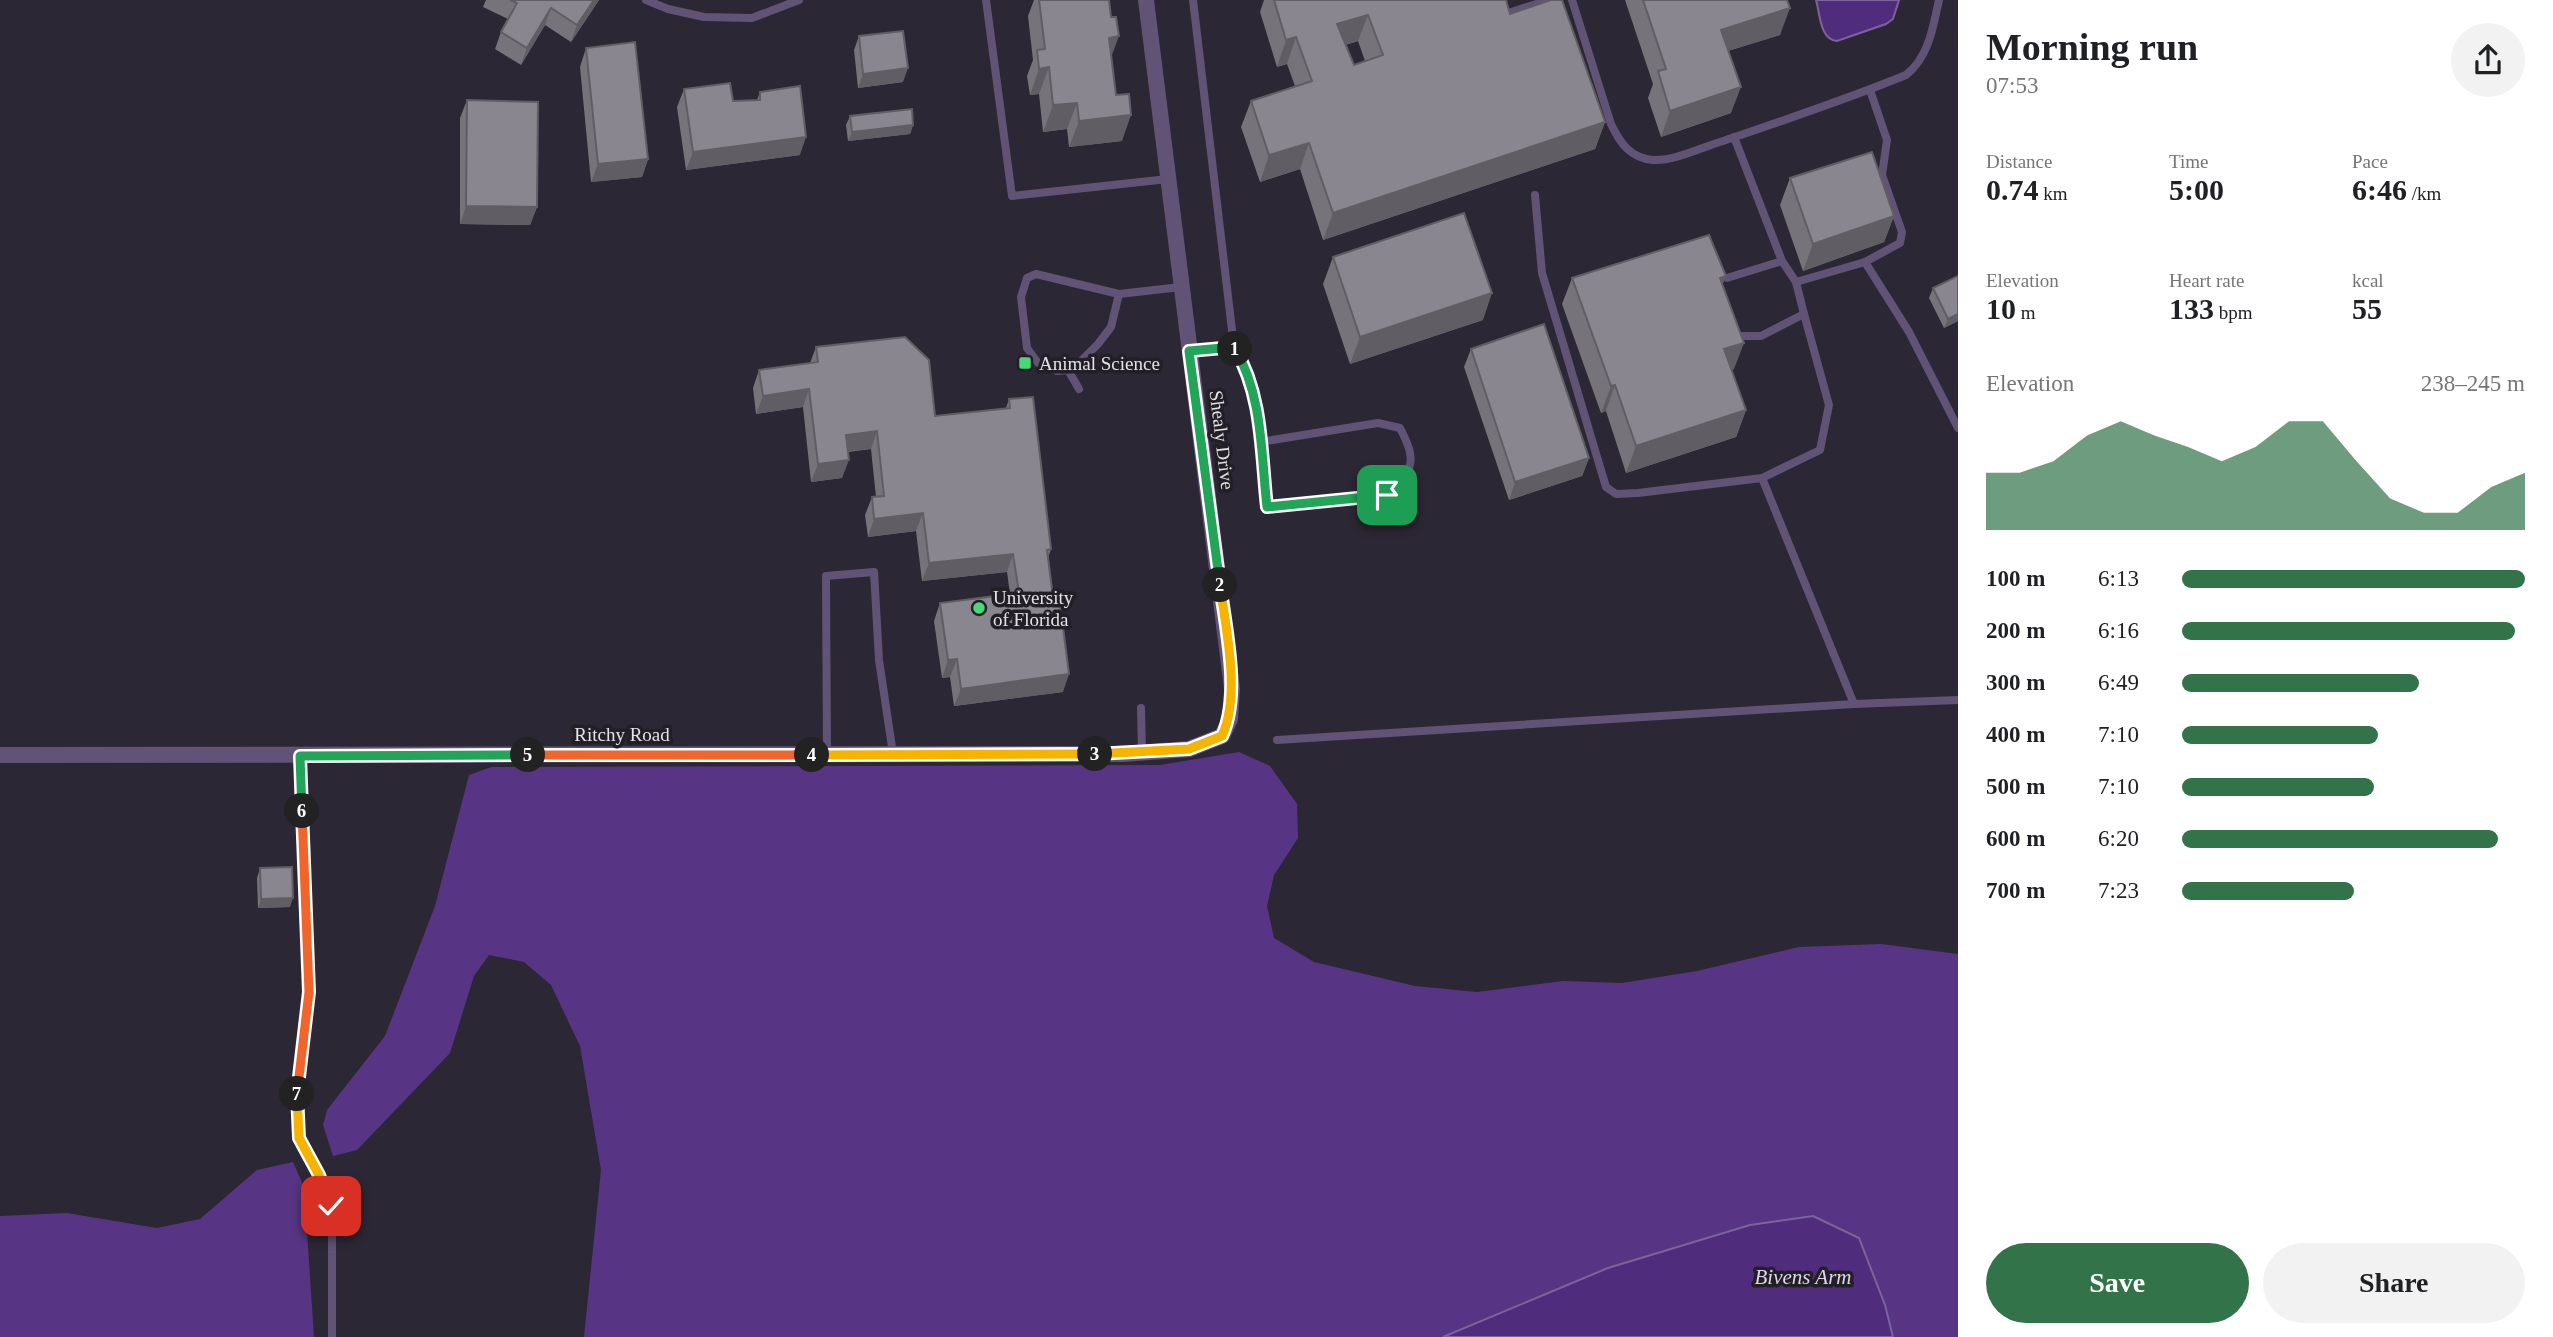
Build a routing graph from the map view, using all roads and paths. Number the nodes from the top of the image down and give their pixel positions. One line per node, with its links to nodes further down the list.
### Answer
1 (646, 0): 2 (lane)
2 (799, 0)
3 (986, 0): 12 (lane)
4 (1146, 0): 12 (street, Shealy Drive)
5 (1193, 0): 22 (lane)
6 (1549, 0): 9 (lane)
7 (1572, 0): 11 (lane)
8 (1939, 0): 10 (lane)
9 (1511, 12)
10 (1870, 90): 11 (lane); 15 (lane)
11 (1734, 137): 14 (lane)
12 (1168, 179): 18 (street, Shealy Drive)
13 (1535, 195): 28 (lane)
14 (1782, 261): 16 (lane); 17 (lane)
15 (1865, 262): 17 (lane); 26 (lane)
16 (1727, 278)
17 (1796, 282): 20 (lane)
18 (1181, 287): 19 (lane); 23 (street, Shealy Drive)
19 (1119, 293): 24 (lane); 24 (lane)
20 (1804, 314): 21 (lane); 28 (lane)
21 (1732, 336)
22 (1234, 347): 23 (lane); 27 (lane)
23 (1189, 351): 32 (street, Shealy Drive)
24 (1068, 370): 25 (lane)
25 (1079, 389)
26 (1958, 428)
27 (1260, 442): 27 (lane)
28 (1762, 478): 30 (lane)
29 (1958, 700): 30 (lane)
30 (1854, 704): 33 (lane)
31 (1141, 708): 34 (lane)
32 (1230, 719): 34 (street, Ritchy Road)
33 (1277, 740)
34 (1142, 753): 35 (street, Ritchy Road)
35 (893, 754): 37 (street, Ritchy Road); 37 (lane)
36 (0, 755): 38 (street, Ritchy Road)
37 (828, 755): 38 (street, Ritchy Road)
38 (300, 756): 39 (lane)
39 (332, 1337)

